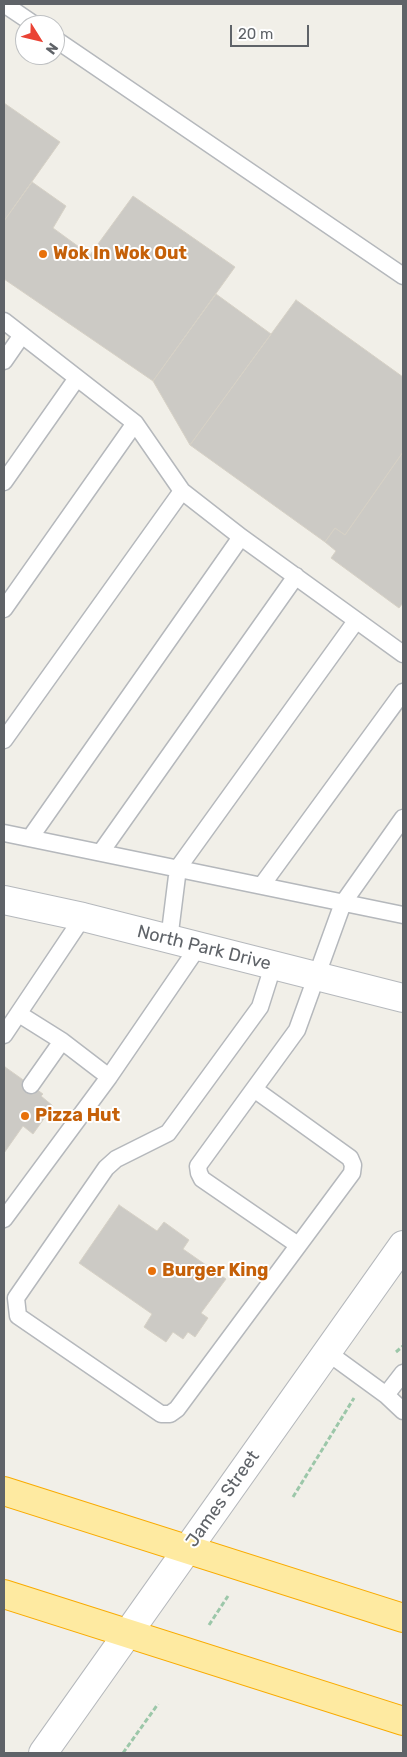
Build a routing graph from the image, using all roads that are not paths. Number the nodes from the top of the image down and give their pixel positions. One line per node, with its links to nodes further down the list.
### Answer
1 (4, 4): 2 (lane)
2 (20, 15)
3 (65, 45): 4 (lane)
4 (403, 276)
5 (4, 321): 6 (lane)
6 (22, 336): 7 (lane); 8 (lane)
7 (4, 361)
8 (77, 378): 9 (lane); 10 (lane)
9 (135, 423): 11 (lane); 14 (lane)
10 (4, 482)
11 (182, 491): 12 (lane); 18 (lane)
12 (241, 537): 13 (lane); 21 (lane)
13 (296, 576): 15 (lane); 22 (lane)
14 (4, 609)
15 (356, 620): 16 (lane); 23 (lane)
16 (403, 654)
17 (403, 692): 24 (lane)
18 (4, 740)
19 (403, 818): 26 (lane)
20 (4, 833): 21 (lane)
21 (30, 838): 22 (lane)
22 (101, 852): 23 (lane)
23 (178, 868): 24 (lane); 29 (lane)
24 (262, 885): 26 (lane)
25 (4, 900): 28 (street, North Park Drive)
26 (343, 902): 27 (lane); 32 (lane)
27 (403, 915)
28 (83, 918): 29 (street, North Park Drive); 34 (lane)
29 (168, 940): 30 (street, North Park Drive)
30 (198, 947): 31 (street, North Park Drive); 37 (lane)
31 (274, 966): 32 (street, North Park Drive); 41 (lane)
32 (318, 976): 33 (street, North Park Drive); 39 (lane)
33 (403, 998)
34 (19, 1014): 35 (lane); 36 (lane)
35 (4, 1035)
36 (62, 1041): 37 (lane); 38 (lane)
37 (109, 1077): 40 (lane)
38 (31, 1085)
39 (254, 1089): 41 (lane); 41 (lane)
40 (4, 1219)
41 (298, 1245)
42 (403, 1245): 43 (street, James Street)
43 (327, 1352): 45 (lane); 48 (street, James Street)
44 (403, 1373): 45 (lane)
45 (386, 1394): 46 (lane)
46 (403, 1411)
47 (4, 1492): 48 (highway)
48 (188, 1549): 50 (highway); 51 (street, James Street)
49 (4, 1594): 51 (highway)
50 (403, 1618)
51 (128, 1633): 52 (highway); 53 (street, James Street)
52 (403, 1721)
53 (43, 1753)

